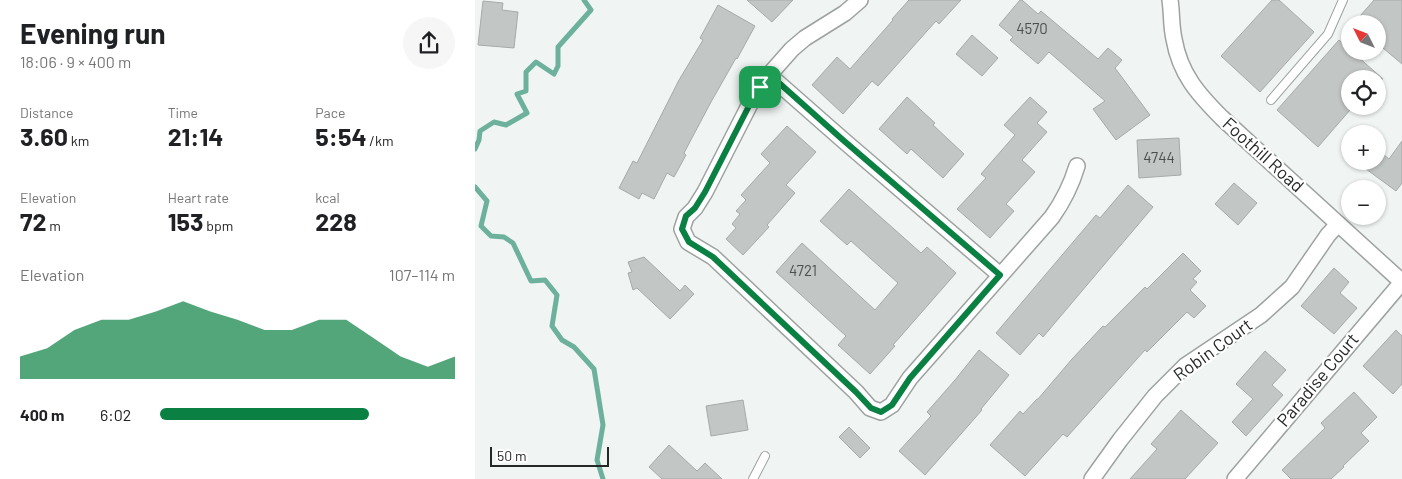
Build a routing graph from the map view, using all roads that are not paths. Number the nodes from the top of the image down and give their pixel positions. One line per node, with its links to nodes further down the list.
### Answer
1 (860, 0): 4 (street)
2 (1170, 0): 7 (street, Foothill Road)
3 (1343, 0): 5 (lane)
4 (769, 74): 8 (street); 8 (street)
5 (1271, 100)
6 (1077, 166): 8 (street)
7 (1338, 224): 9 (street, Foothill Road); 12 (street, Robin Court)
8 (1000, 275)
9 (1402, 282): 13 (street, Paradise Court)
10 (765, 456): 11 (lane)
11 (753, 479)
12 (1092, 479)
13 (1235, 479)

